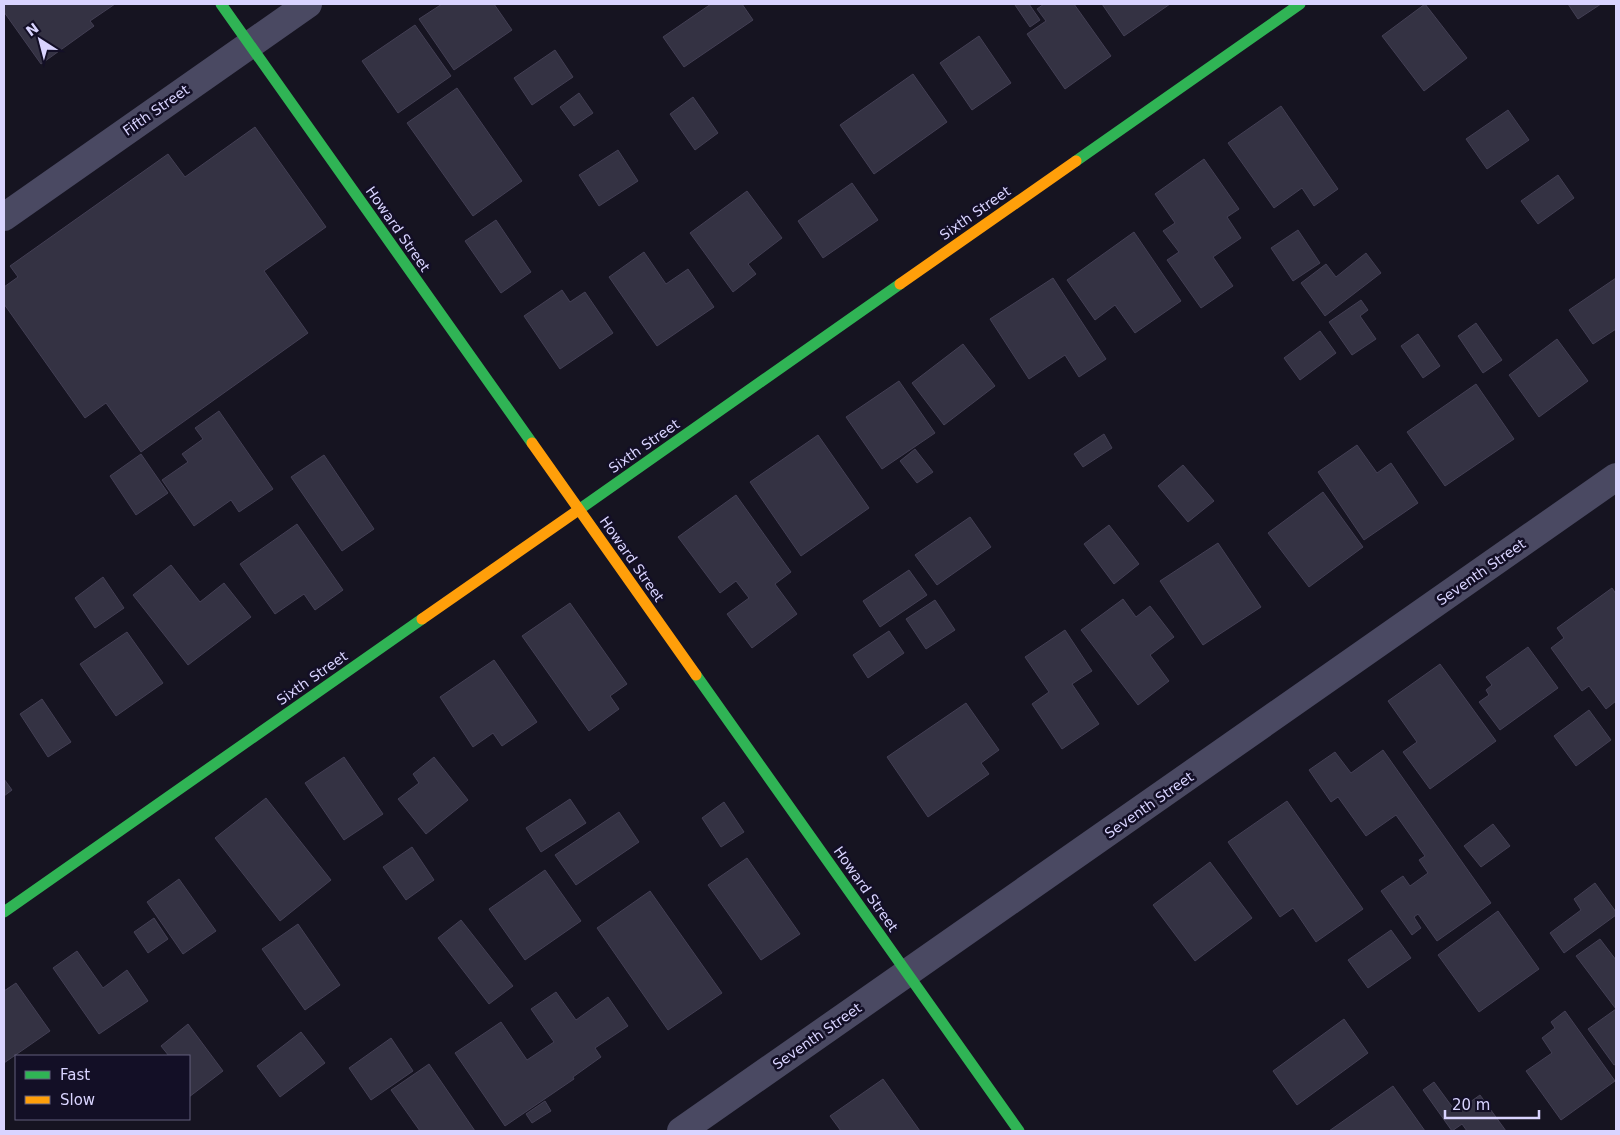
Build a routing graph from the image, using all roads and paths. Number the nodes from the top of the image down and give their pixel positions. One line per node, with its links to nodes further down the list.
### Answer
1 (221, 4): 4 (street, Howard Street)
2 (308, 4): 4 (street, Fifth Street)
3 (1300, 4): 7 (street, Sixth Street)
4 (249, 45): 5 (street, Fifth Street); 7 (street, Howard Street)
5 (4, 217)
6 (1616, 478): 9 (street, Seventh Street)
7 (578, 510): 8 (street, Sixth Street); 9 (street, Howard Street)
8 (4, 912)
9 (908, 973): 10 (street, Seventh Street); 11 (street, Howard Street)
10 (681, 1131)
11 (1019, 1131)

